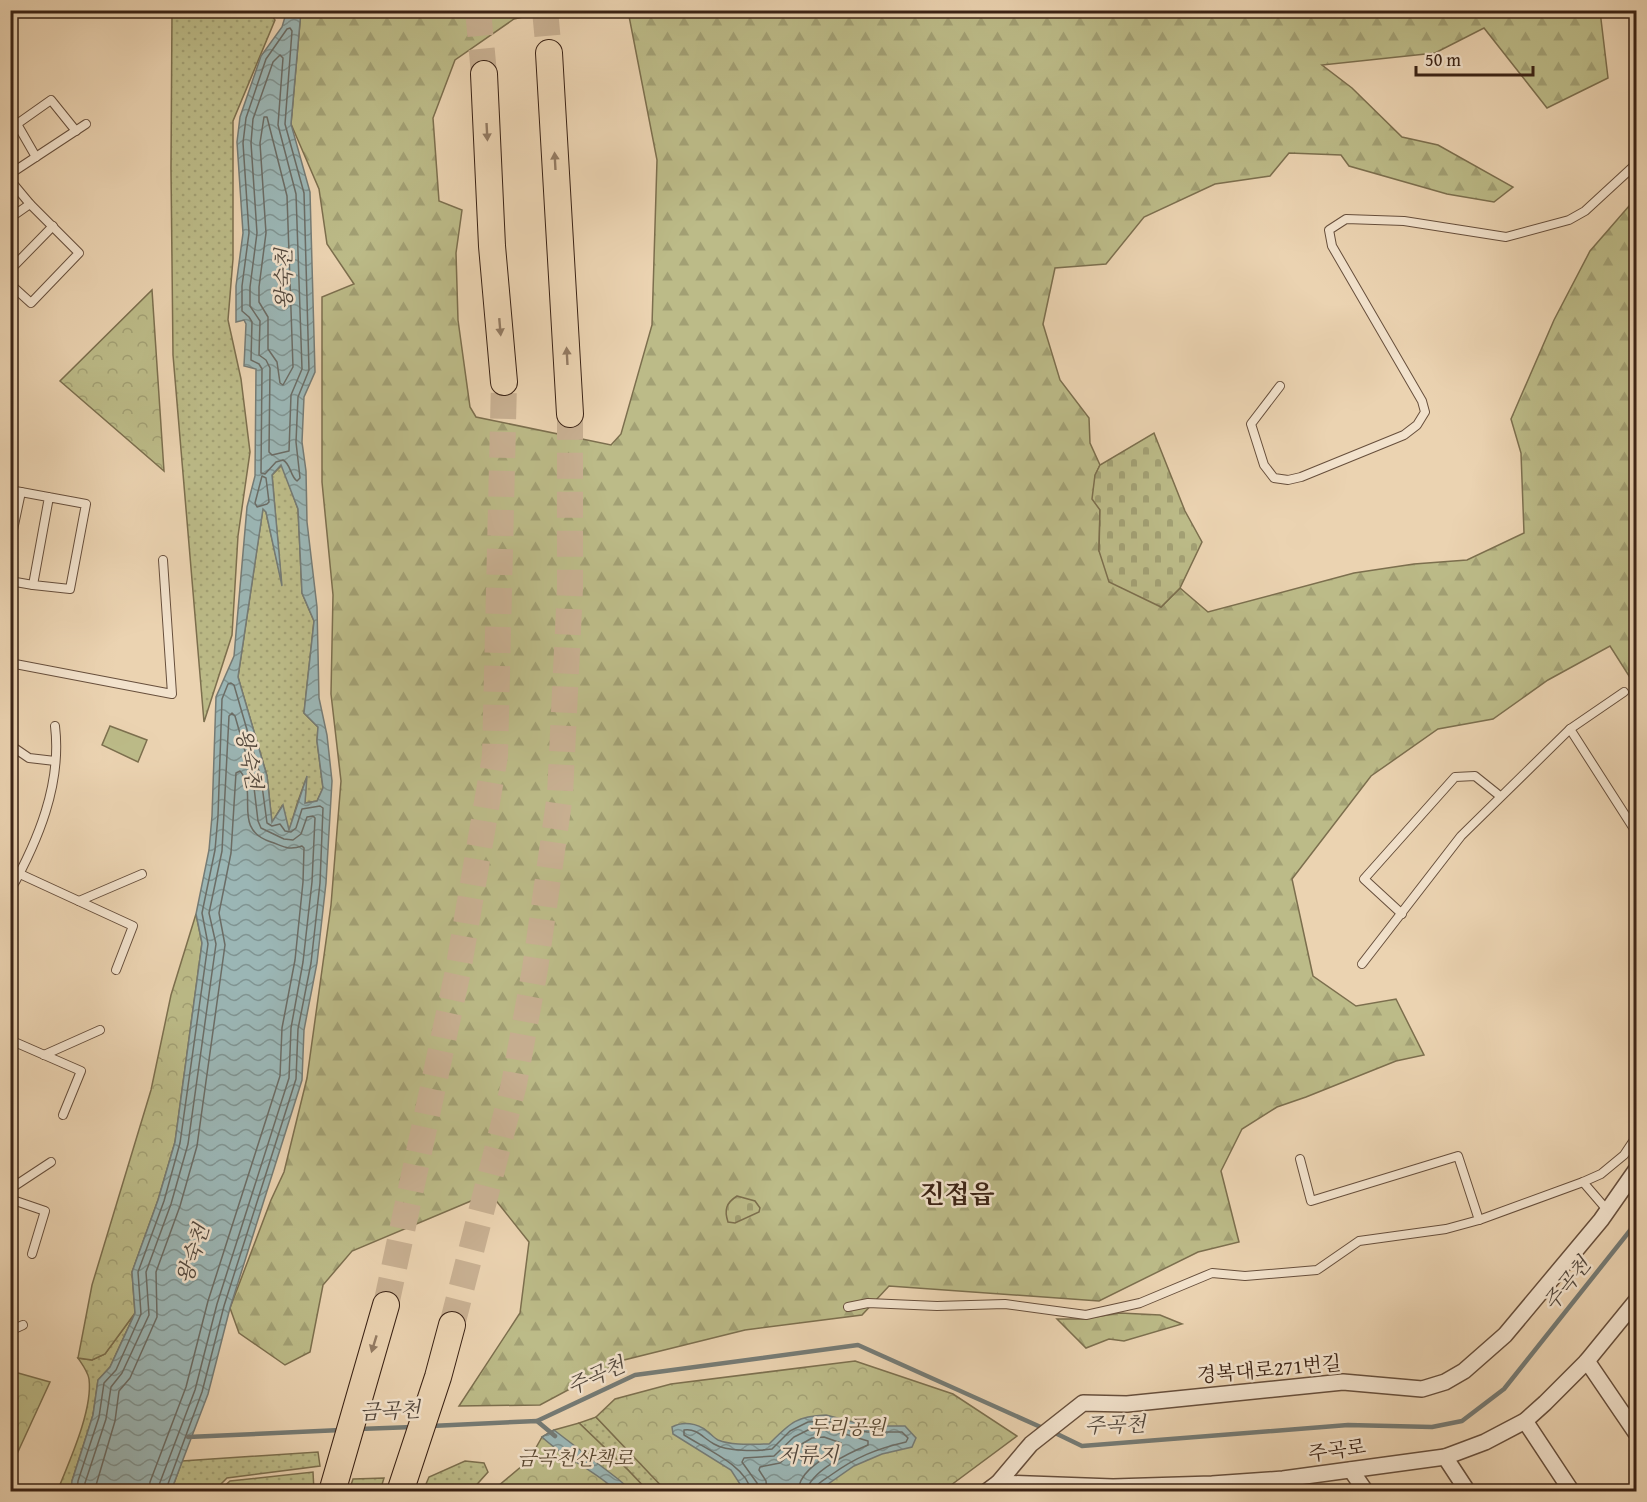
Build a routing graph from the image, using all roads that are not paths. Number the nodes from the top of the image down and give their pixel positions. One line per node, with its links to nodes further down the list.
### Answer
1 (549, 53): 16 (highway, one-way to 1)
2 (483, 74): 14 (highway, one-way to 14)
3 (86, 124): 4 (lane)
4 (76, 130): 5 (lane); 5 (lane)
5 (36, 157): 7 (lane)
6 (1636, 164): 15 (lane)
7 (10, 174)
8 (10, 180): 9 (lane)
9 (30, 204): 10 (lane); 11 (lane)
10 (10, 218)
11 (53, 226): 12 (lane); 13 (lane)
12 (10, 270)
13 (10, 284)
14 (504, 382)
15 (1280, 386)
16 (570, 414)
17 (10, 490): 18 (lane)
18 (21, 492): 19 (lane); 20 (lane)
19 (49, 497): 23 (lane); 23 (lane)
20 (10, 544)
21 (164, 560): 24 (lane)
22 (10, 581): 23 (lane)
23 (33, 585)
24 (10, 663)
25 (1624, 692): 27 (lane)
26 (55, 726): 29 (lane)
27 (1570, 729): 30 (lane); 31 (lane)
28 (10, 745): 29 (lane)
29 (55, 761): 32 (lane)
30 (1500, 796): 36 (lane); 36 (lane)
31 (1636, 832)
32 (20, 874): 34 (lane); 35 (lane)
33 (142, 874): 35 (lane)
34 (10, 891)
35 (79, 901): 40 (lane)
36 (1402, 914): 39 (lane)
37 (10, 940): 38 (lane)
38 (10, 963)
39 (1362, 964)
40 (116, 970)
41 (100, 1030): 43 (lane)
42 (10, 1040): 43 (lane)
43 (44, 1055): 44 (lane)
44 (63, 1115)
45 (1636, 1137): 49 (lane)
46 (1300, 1159): 53 (lane)
47 (51, 1162): 50 (lane)
48 (1636, 1170): 52 (street, 경복대로271번길)
49 (1583, 1182): 52 (lane); 53 (lane)
50 (10, 1189)
51 (10, 1199): 54 (lane)
52 (1608, 1211): 68 (street, 경복대로271번길)
53 (1479, 1220): 57 (lane)
54 (32, 1254)
55 (1636, 1301): 61 (street, 주곡로)
56 (386, 1305): 67 (highway, one-way to 67)
57 (848, 1306)
58 (23, 1325): 60 (lane)
59 (452, 1326): 66 (highway)
60 (10, 1331)
61 (1587, 1361): 62 (street, 주곡로); 63 (street)
62 (1525, 1420): 64 (street, 주곡로); 71 (street)
63 (1636, 1433)
64 (1445, 1457): 65 (street, 주곡로); 70 (street)
65 (1351, 1470): 68 (street, 주곡로); 69 (street)
66 (404, 1480)
67 (334, 1484)
68 (992, 1487)
69 (1366, 1491)
70 (1468, 1491)
71 (1572, 1491)

